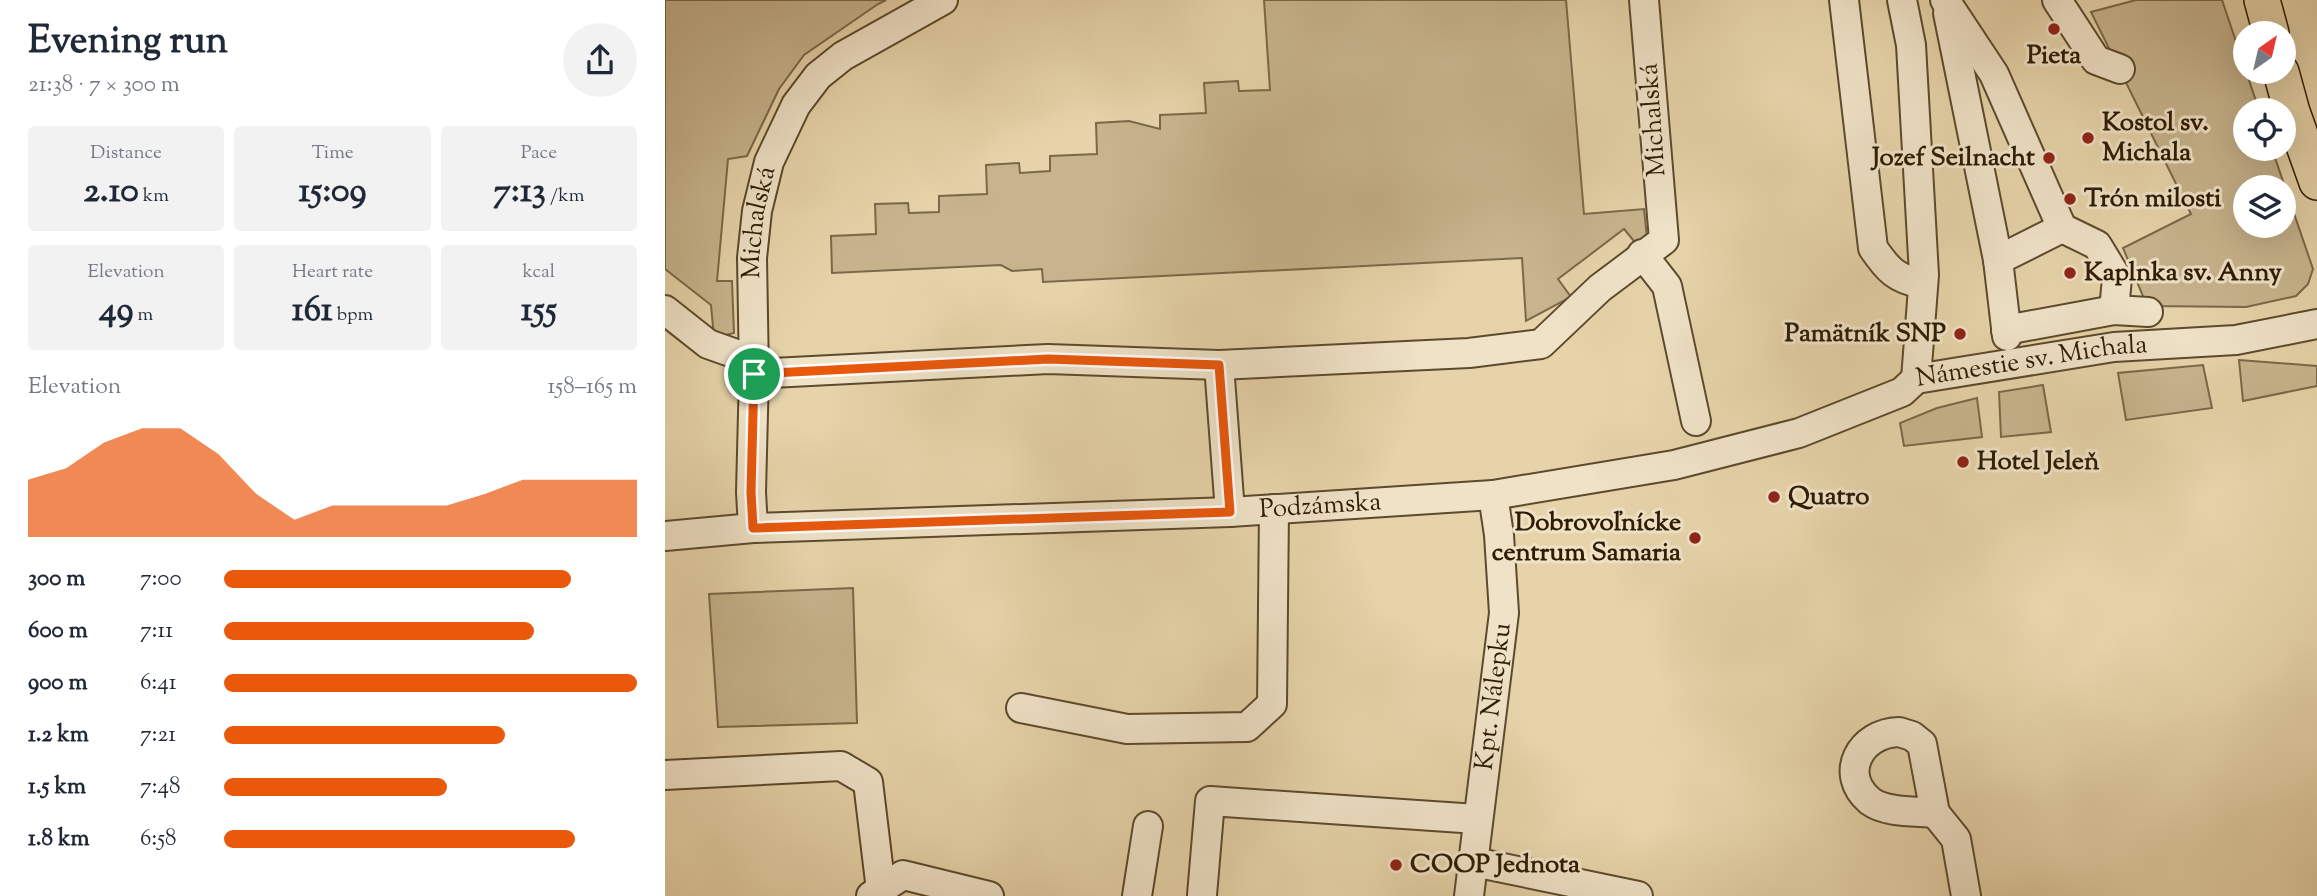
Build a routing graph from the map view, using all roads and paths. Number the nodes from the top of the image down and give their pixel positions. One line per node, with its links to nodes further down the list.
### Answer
1 (943, 0): 22 (street, Michalská)
2 (1644, 0): 14 (street, Michalská)
3 (1844, 0): 16 (street)
4 (1931, 0): 9 (street); 11 (street, Námestie sv. Michala); 16 (street, Námestie sv. Michala)
5 (2057, 0): 8 (street)
6 (2262, 0): 7 (main road)
7 (2268, 21)
8 (2120, 69)
9 (1994, 74): 11 (street); 13 (street)
10 (2284, 84): 12 (main road)
11 (1964, 99): 15 (street, Námestie sv. Michala)
12 (2317, 182)
13 (2062, 228): 15 (street); 18 (street, Námestie sv. Michala)
14 (1653, 247): 21 (street); 24 (street)
15 (1998, 260): 18 (street, Námestie sv. Michala)
16 (1923, 284): 23 (street, Námestie sv. Michala)
17 (665, 310): 22 (street)
18 (2113, 310): 19 (street, Námestie sv. Michala)
19 (2148, 312)
20 (2317, 324): 23 (street, Námestie sv. Michala)
21 (1219, 365): 22 (street); 27 (street)
22 (753, 367): 28 (street, Michalská)
23 (1916, 379): 25 (street, Podzámska)
24 (1696, 421)
25 (1493, 495): 26 (street, Podzámska); 33 (street, Kpt. Nálepku)
26 (1274, 509): 27 (street, Podzámska); 30 (street)
27 (1230, 512): 28 (street, Podzámska)
28 (753, 528): 29 (street, Podzámska)
29 (665, 536)
30 (1021, 708)
31 (665, 775): 36 (street)
32 (1935, 813): 42 (street)
33 (1477, 818): 35 (street, Kpt. Nálepku); 37 (street)
34 (1148, 826): 39 (street)
35 (1474, 862): 40 (street, Kpt. Nálepku); 41 (street)
36 (877, 894): 38 (street)
37 (1202, 895)
38 (989, 896)
39 (1137, 896)
40 (1469, 896)
41 (1638, 896)
42 (1966, 896)

